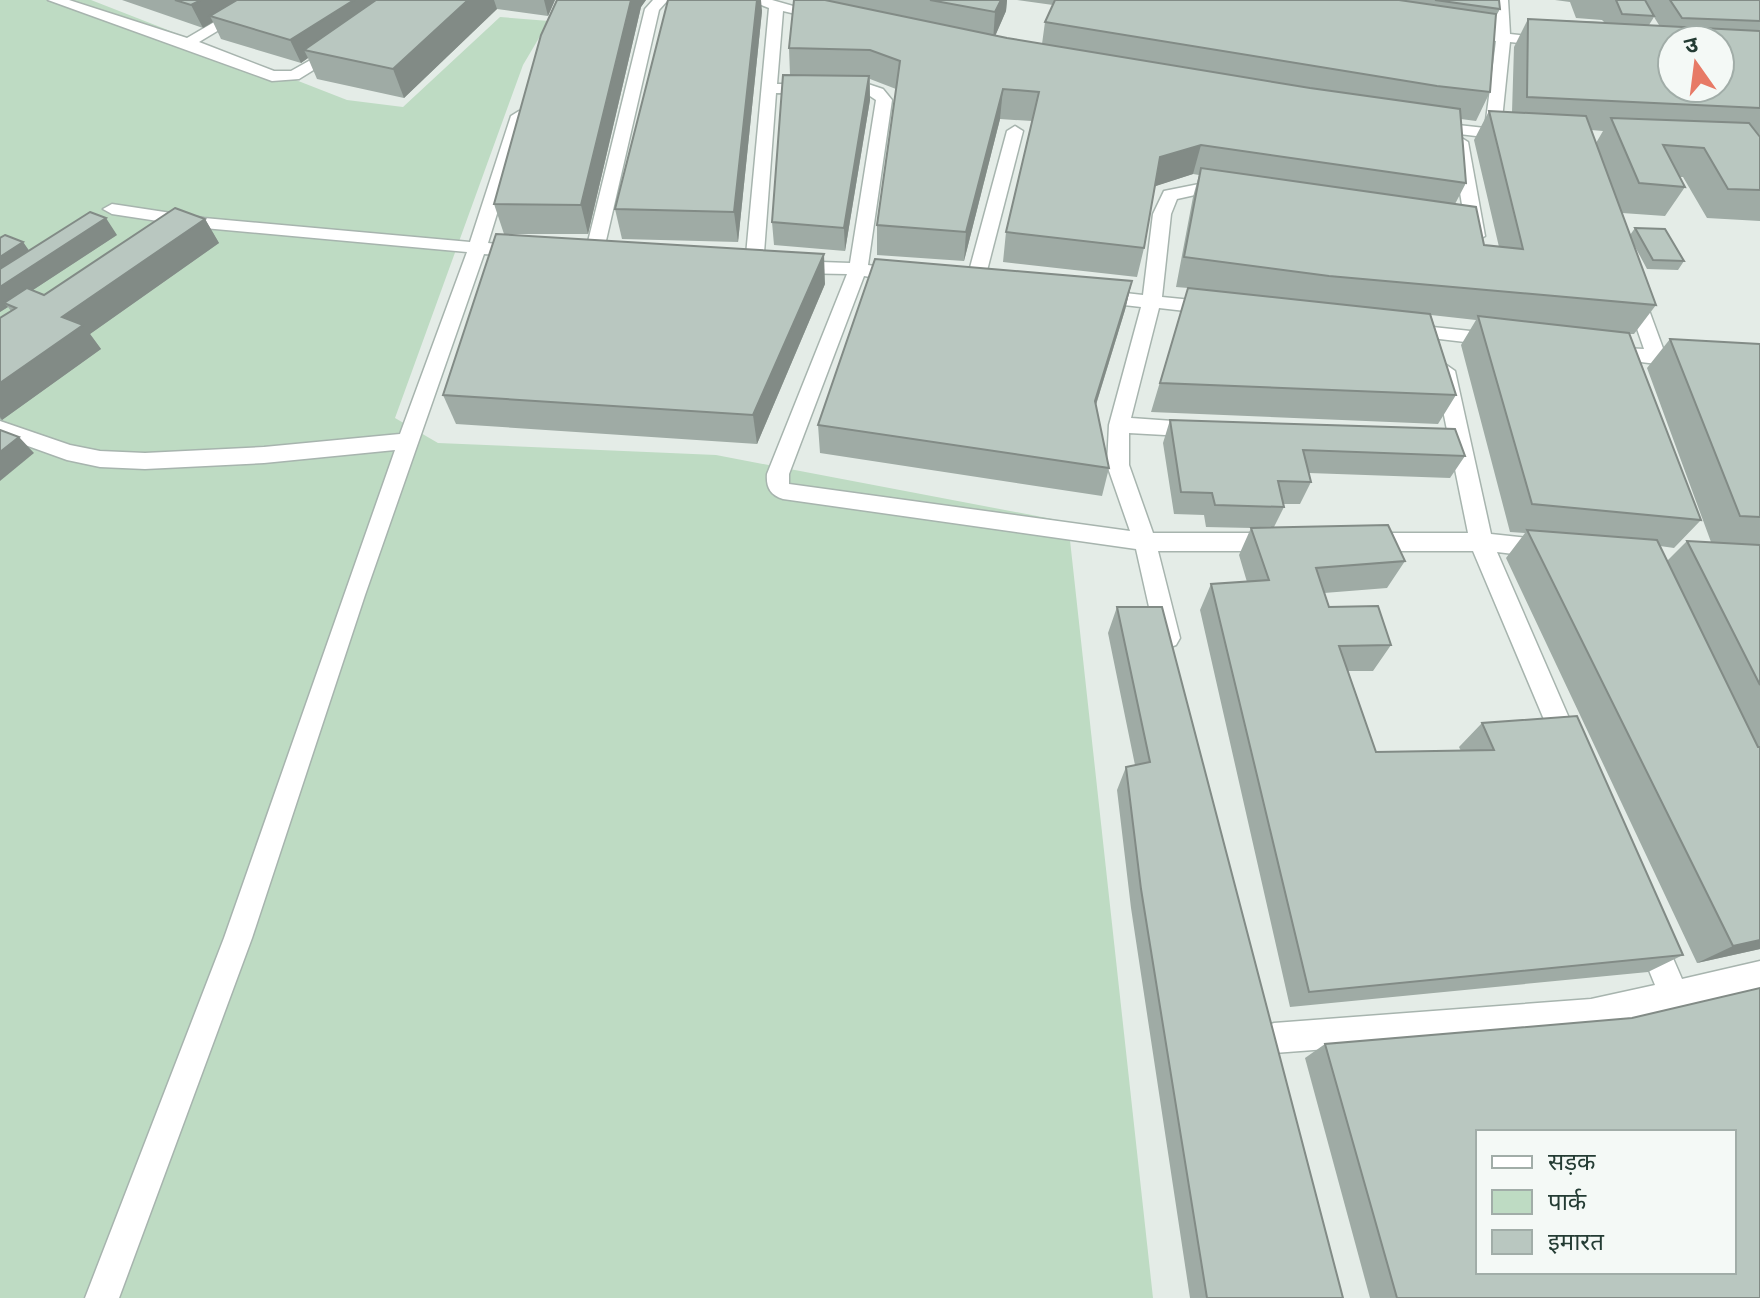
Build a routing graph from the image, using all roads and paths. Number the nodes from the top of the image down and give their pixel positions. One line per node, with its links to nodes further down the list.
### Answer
1 (55, 0): 8 (street)
2 (106, 0): 8 (street)
3 (262, 0): 13 (street)
4 (661, 0): 27 (street)
5 (755, 0): 7 (street)
6 (1501, 0): 12 (street)
7 (776, 5): 9 (street); 15 (street)
8 (86, 10): 13 (street)
9 (845, 22)
10 (1443, 31): 12 (street)
11 (354, 40): 13 (street)
12 (1503, 40): 14 (street); 20 (street)
13 (188, 43)
14 (1564, 43)
15 (769, 88): 28 (street); 28 (street)
16 (523, 105): 24 (street)
17 (1412, 124): 19 (street)
18 (1015, 131): 31 (street)
19 (1458, 132): 20 (street); 26 (street)
20 (1492, 134): 21 (street)
21 (1520, 135)
22 (1249, 195): 33 (street)
23 (112, 209): 24 (street)
24 (477, 249): 25 (street); 44 (street)
25 (535, 253)
26 (1482, 253)
27 (593, 258)
28 (858, 269): 30 (street); 45 (street)
29 (1625, 270): 39 (street)
30 (916, 277)
31 (974, 285)
32 (1078, 294): 33 (street)
33 (1152, 301): 34 (street); 41 (street)
34 (1231, 311)
35 (1389, 329): 36 (street)
36 (1437, 333): 37 (street); 48 (street)
37 (1512, 341)
38 (1587, 350): 39 (street)
39 (1657, 357): 40 (street)
40 (1701, 360)
41 (1119, 425): 43 (street); 45 (street)
42 (0, 428): 44 (street)
43 (1228, 432)
44 (409, 441): 58 (street)
45 (1145, 542): 46 (street); 50 (street)
46 (1298, 542)
47 (1343, 542): 48 (street)
48 (1481, 542): 49 (street); 51 (street)
49 (1568, 551)
50 (1173, 657)
51 (1581, 777)
52 (1638, 908): 54 (street)
53 (1760, 976): 54 (street)
54 (1675, 996): 56 (street)
55 (1266, 1008): 56 (street)
56 (1274, 1038): 57 (street)
57 (1282, 1069)
58 (102, 1298)

